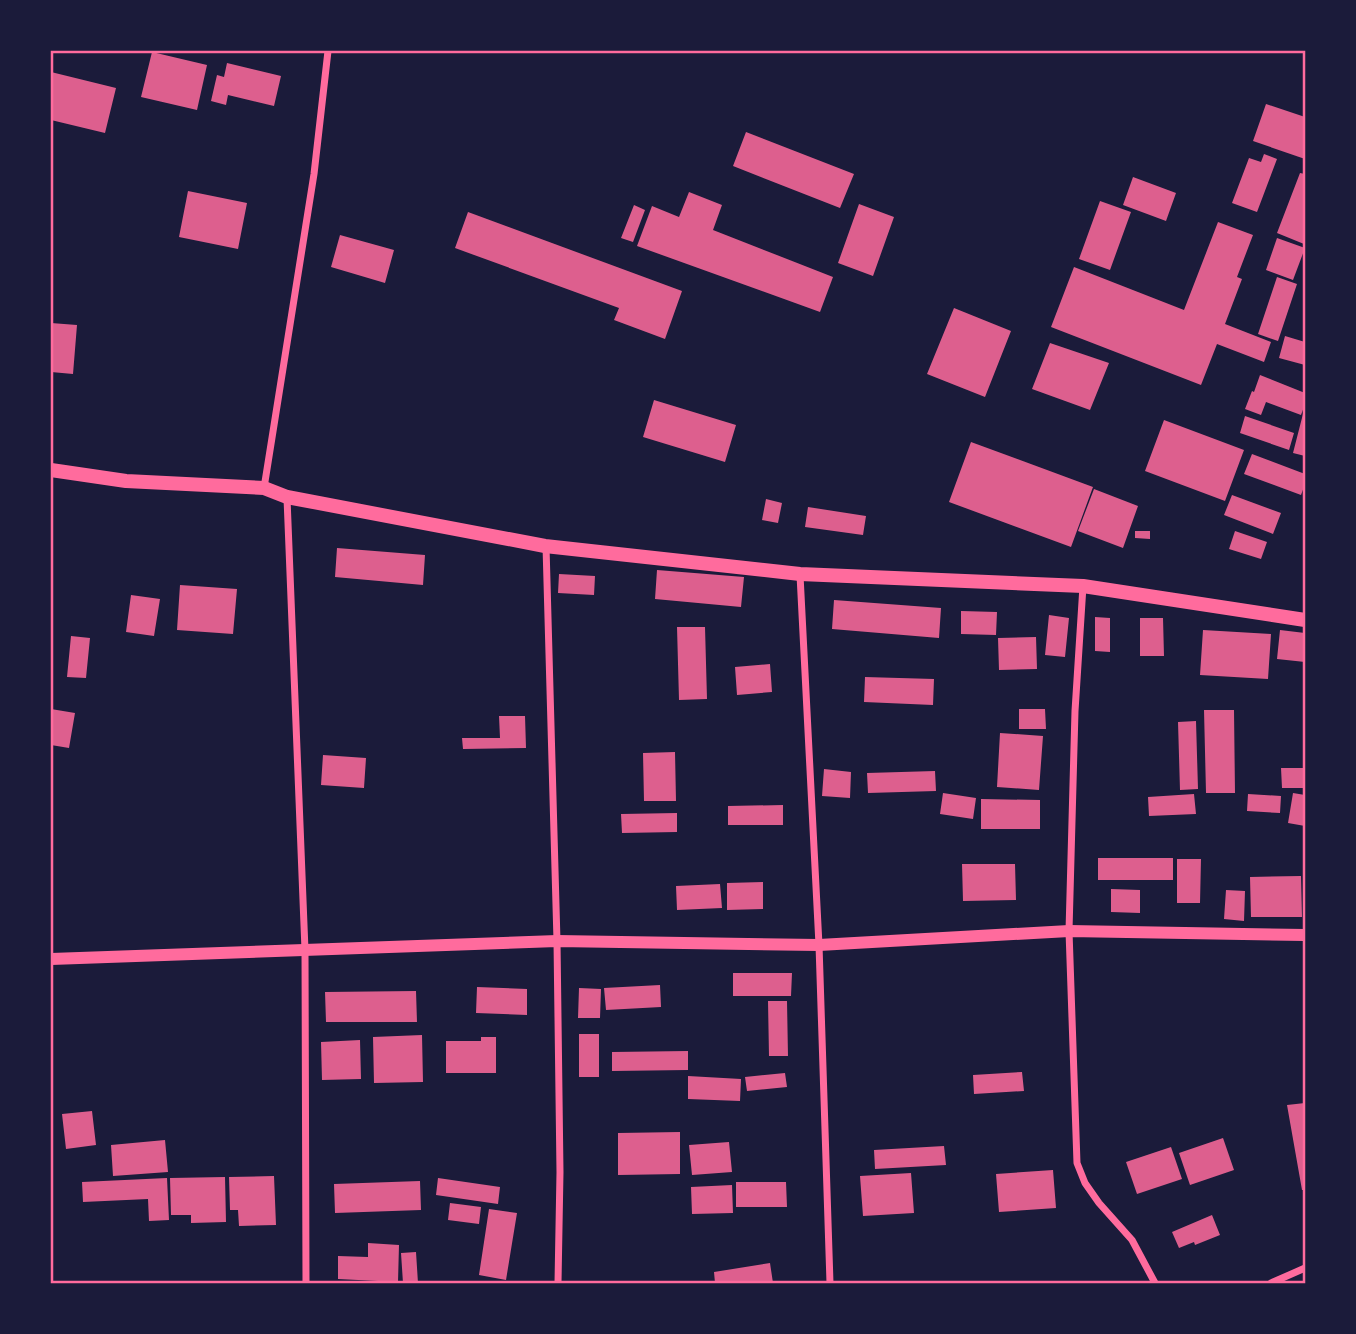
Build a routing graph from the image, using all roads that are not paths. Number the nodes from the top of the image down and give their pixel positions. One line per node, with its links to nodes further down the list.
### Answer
1 (328, 51): 3 (street)
2 (51, 470): 3 (main road)
3 (264, 488): 4 (main road)
4 (286, 497): 5 (main road); 13 (street)
5 (545, 546): 6 (main road); 11 (street)
6 (800, 574): 7 (main road); 12 (street)
7 (1083, 586): 8 (main road); 9 (street)
8 (1305, 620)
9 (1069, 931): 10 (street); 12 (street); 19 (street)
10 (1305, 935)
11 (557, 941): 12 (street); 13 (street); 17 (street)
12 (819, 945): 18 (street)
13 (305, 950): 14 (street); 16 (street)
14 (51, 959)
15 (1305, 1269): 20 (street)
16 (306, 1283)
17 (558, 1283)
18 (830, 1283)
19 (1155, 1283)
20 (1271, 1283)

